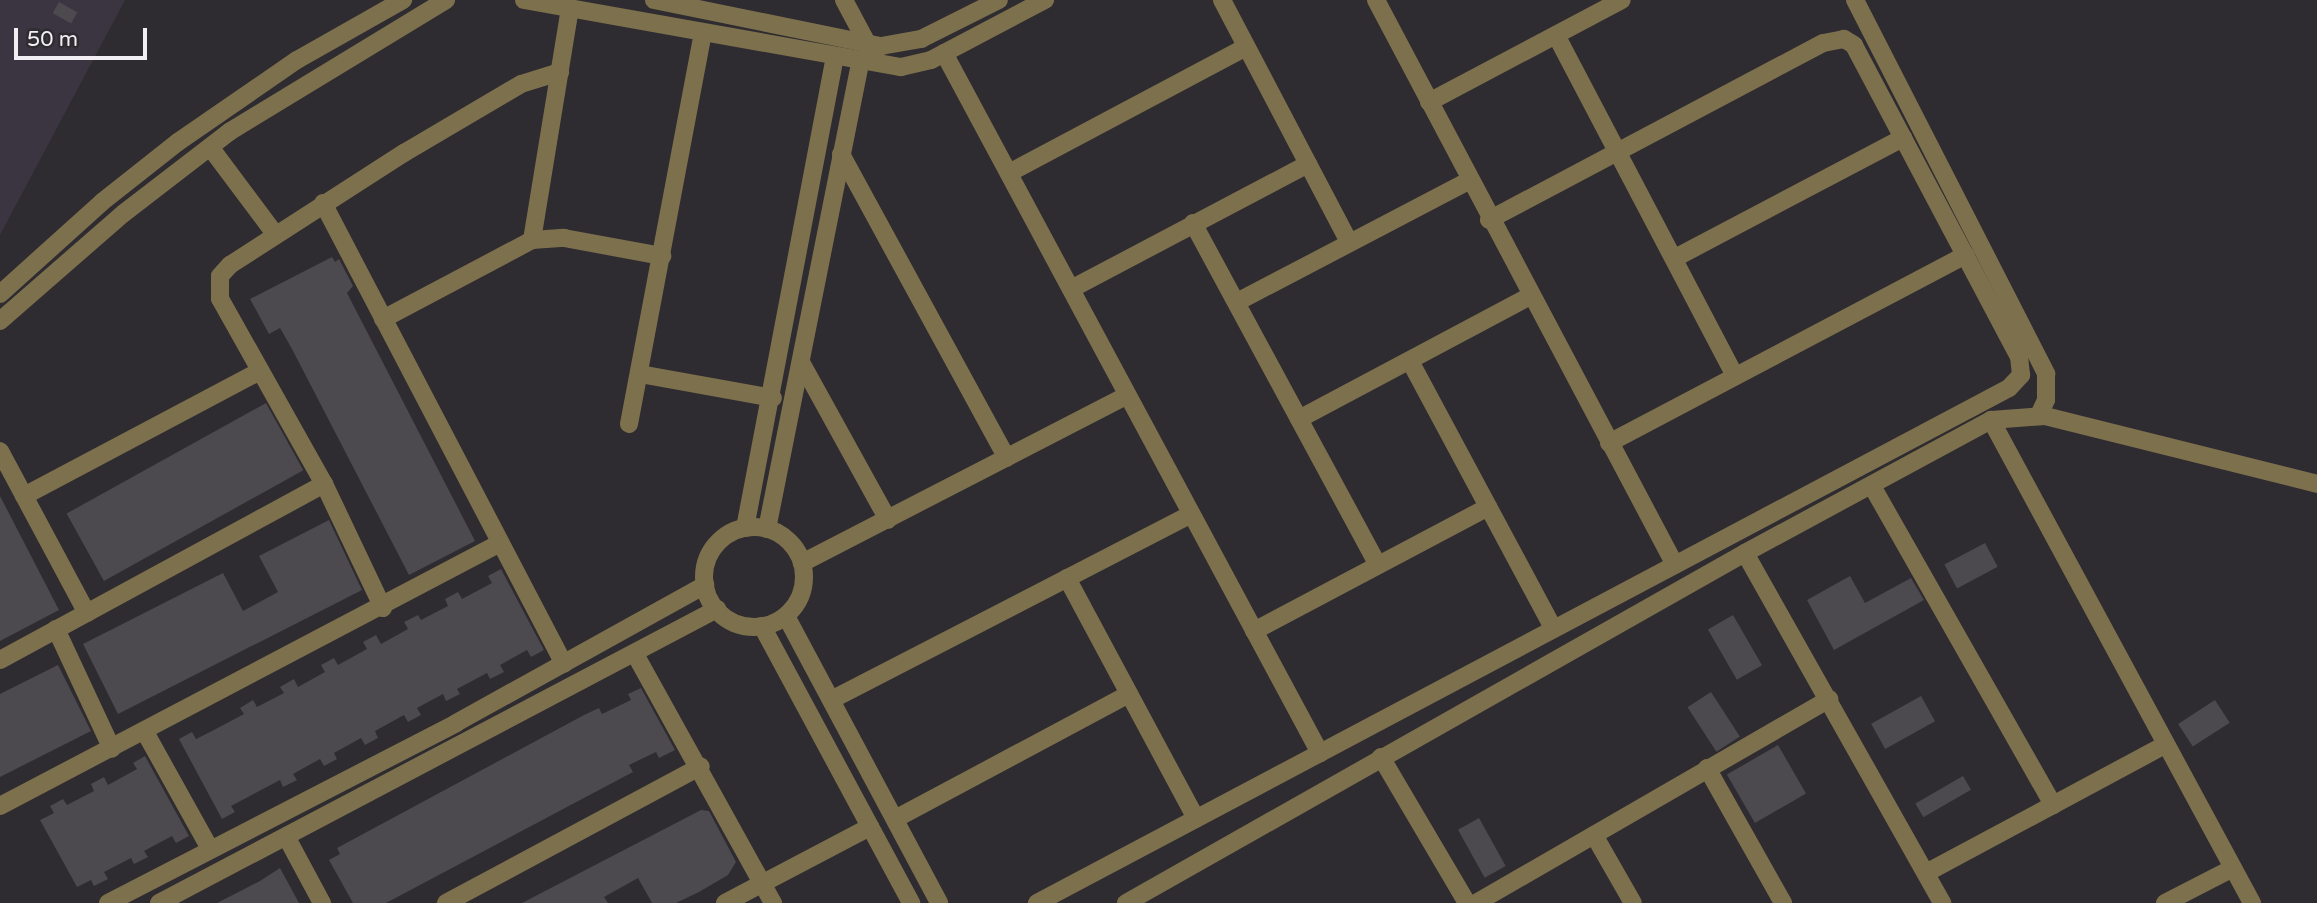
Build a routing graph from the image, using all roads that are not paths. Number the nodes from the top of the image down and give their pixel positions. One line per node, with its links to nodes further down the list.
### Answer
1 (403, 0): 13 (street)
2 (446, 0): 16 (street)
3 (524, 0): 12 (street)
4 (654, 0): 17 (street)
5 (844, 0): 17 (street)
6 (1045, 0): 19 (street)
7 (1222, 0): 18 (street)
8 (1376, 0): 23 (street)
9 (1622, 0): 15 (street)
10 (1855, 0): 55 (street)
11 (995, 1): 17 (street)
12 (570, 7): 14 (street); 22 (street)
13 (362, 23): 16 (street); 34 (street)
14 (703, 34): 20 (street); 40 (street)
15 (1556, 35): 23 (street); 26 (street)
16 (372, 41): 25 (street)
17 (869, 45)
18 (1246, 47): 28 (street); 29 (street)
19 (944, 53): 21 (street); 29 (street)
20 (835, 57): 21 (street); 54 (street)
21 (860, 62): 27 (street)
22 (560, 72): 31 (street); 36 (street)
23 (1429, 103): 30 (street)
24 (1903, 138): 26 (street); 39 (street); 41 (street)
25 (210, 147): 35 (street); 38 (street)
26 (1618, 152): 32 (street); 41 (street)
27 (841, 154): 49 (street); 61 (street)
28 (1308, 164): 33 (street); 37 (street)
29 (1009, 173): 42 (street)
30 (1468, 181): 32 (street); 37 (street)
31 (323, 203): 35 (street); 46 (street)
32 (1489, 220): 44 (street)
33 (1193, 223): 42 (street); 45 (street)
34 (66, 233): 38 (street); 43 (street)
35 (275, 234): 50 (street)
36 (532, 240): 40 (street); 46 (street)
37 (1349, 242): 45 (street)
38 (79, 250): 47 (street)
39 (1965, 255): 52 (street); 75 (street)
40 (662, 256): 51 (street)
41 (1675, 258): 52 (street)
42 (1071, 289): 53 (street)
43 (0, 294)
44 (1530, 296): 48 (street); 59 (street)
45 (1237, 302): 56 (street)
46 (383, 319): 71 (street)
47 (0, 321)
48 (1410, 361): 56 (street); 66 (street)
49 (802, 364): 68 (street); 70 (street)
50 (260, 370): 62 (street); 65 (street)
51 (640, 374): 54 (street); 58 (street)
52 (1735, 376): 59 (street)
53 (1127, 395): 61 (street); 67 (street)
54 (773, 398): 69 (street)
55 (2039, 415): 57 (street); 63 (street)
56 (1299, 419): 74 (street)
57 (1991, 420): 64 (street); 95 (street)
58 (629, 424)
59 (1609, 443): 75 (street)
60 (0, 451): 65 (street)
61 (1007, 458): 68 (street)
62 (324, 484): 78 (street); 80 (street)
63 (2317, 484)
64 (1872, 486): 72 (street); 101 (street)
65 (24, 496): 80 (street)
66 (1488, 507): 74 (street); 84 (street)
67 (1191, 514): 76 (street); 85 (street)
68 (888, 520): 73 (street)
69 (745, 528): 70 (street); 77 (street)
70 (767, 529): 73 (street)
71 (500, 543): 78 (street); 88 (street)
72 (1745, 553): 91 (street); 98 (street)
73 (802, 563): 81 (street)
74 (1378, 565): 85 (street)
75 (1675, 565): 84 (street)
76 (1067, 578): 89 (street); 90 (street)
77 (705, 584): 79 (street); 88 (street)
78 (383, 608): 93 (street)
79 (717, 609): 82 (street); 86 (street)
80 (87, 613): 83 (street)
81 (786, 616): 82 (street); 90 (street)
82 (762, 626): 105 (street)
83 (56, 629): 87 (street); 96 (street)
84 (1554, 629): 97 (street)
85 (1254, 631): 97 (street)
86 (635, 654): 94 (street); 99 (street)
87 (0, 660)
88 (564, 664): 92 (street)
89 (1129, 694): 103 (street); 104 (street)
90 (833, 699): 103 (street)
91 (1829, 699): 100 (street); 110 (street)
92 (456, 723): 94 (street); 108 (street)
93 (145, 732): 96 (street); 108 (street)
94 (466, 741): 107 (street)
95 (2165, 745): 101 (street); 109 (street)
96 (112, 749): 102 (street)
97 (1320, 753): 104 (street)
98 (1381, 757): 122 (street); 123 (street)
99 (701, 766): 111 (street); 112 (street)
100 (1707, 768): 106 (street); 126 (street)
101 (2053, 805): 110 (street)
102 (0, 806)
103 (895, 819): 120 (street)
104 (1196, 819): 121 (street)
105 (870, 827): 111 (street); 119 (street)
106 (1594, 835): 124 (street); 125 (street)
107 (287, 838): 113 (street); 115 (street)
108 (210, 849): 114 (street)
109 (2234, 868): 128 (street); 129 (street)
110 (1926, 873): 127 (street)
111 (763, 883): 117 (street); 118 (street)
112 (469, 898): 116 (street)
113 (167, 901)
114 (108, 903)
115 (322, 903)
116 (446, 903)
117 (725, 903)
118 (773, 903)
119 (911, 903)
120 (939, 903)
121 (1037, 903)
122 (1126, 903)
123 (1467, 903)
124 (1476, 903)
125 (1633, 903)
126 (1783, 903)
127 (1942, 903)
128 (2165, 903)
129 (2252, 903)

